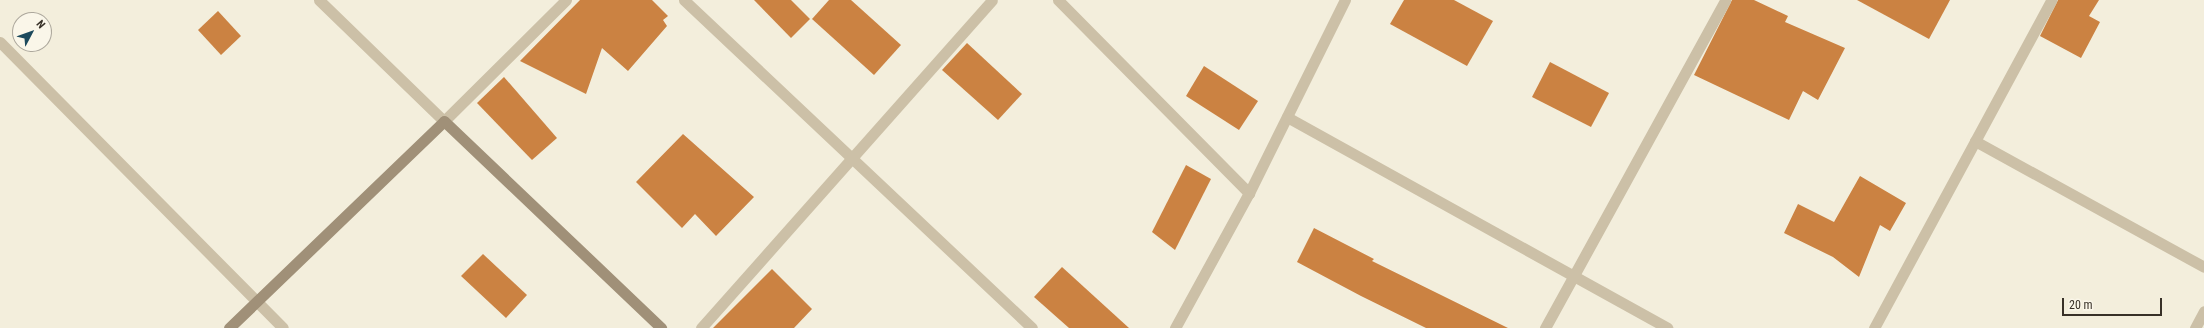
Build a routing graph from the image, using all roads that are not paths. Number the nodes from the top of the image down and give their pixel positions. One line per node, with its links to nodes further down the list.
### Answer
1 (319, 0): 11 (street)
2 (566, 0): 11 (street)
3 (684, 0): 13 (street)
4 (992, 0): 13 (street)
5 (1058, 0): 14 (street)
6 (1345, 0): 10 (street)
7 (1726, 0): 16 (street)
8 (2051, 0): 12 (street)
9 (0, 42): 17 (street)
10 (1287, 117): 14 (street); 16 (street)
11 (444, 121): 17 (main road); 21 (main road)
12 (1975, 141): 15 (street); 27 (street)
13 (852, 158): 22 (street); 23 (street)
14 (1250, 193): 24 (street)
15 (2204, 267)
16 (1574, 276): 25 (street); 26 (street)
17 (255, 302): 19 (main road); 20 (street)
18 (2204, 311): 28 (street)
19 (229, 328)
20 (283, 328)
21 (661, 328)
22 (701, 328)
23 (1032, 328)
24 (1175, 328)
25 (1545, 328)
26 (1667, 328)
27 (1874, 328)
28 (2195, 328)

